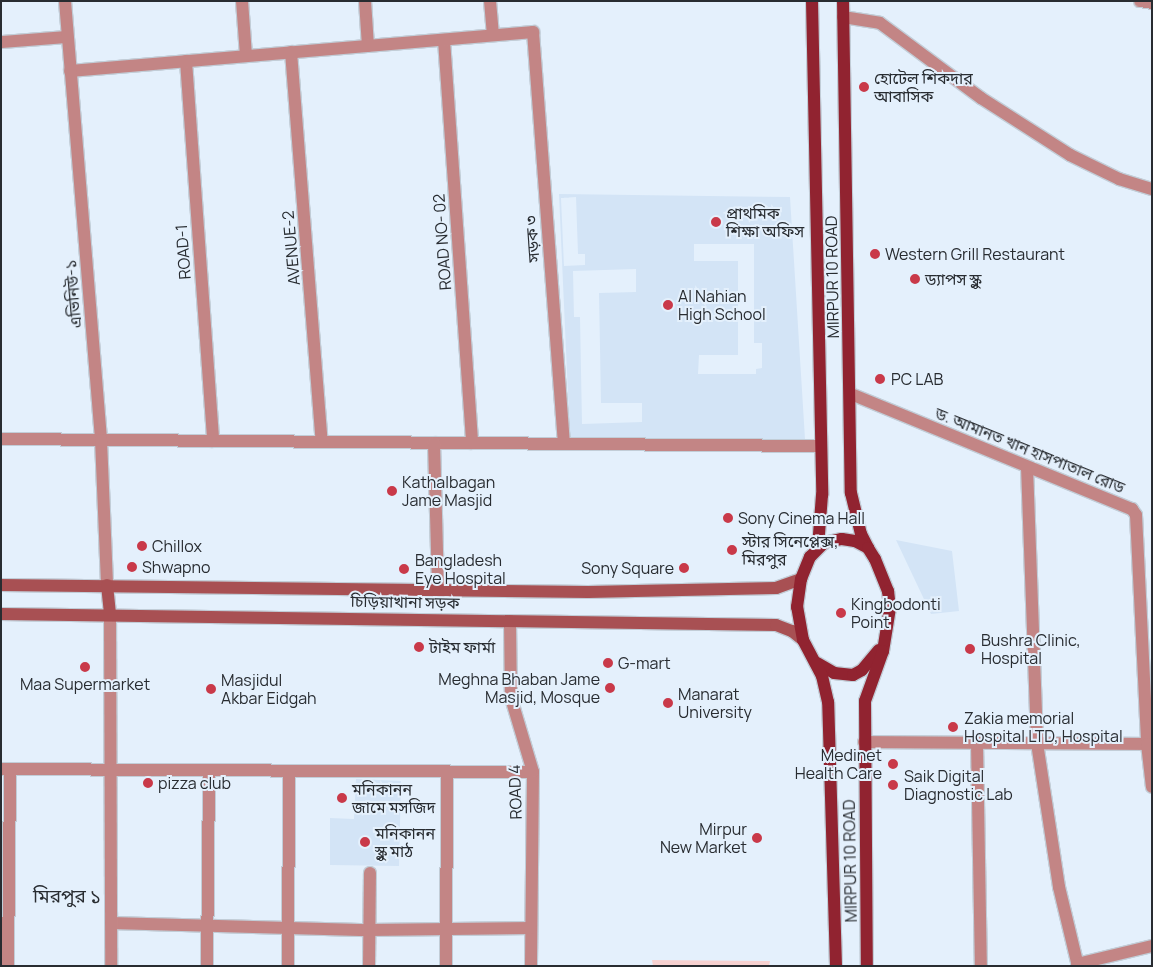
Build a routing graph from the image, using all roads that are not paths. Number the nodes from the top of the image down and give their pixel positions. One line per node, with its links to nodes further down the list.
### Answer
1 (65, 1): 11 (street, এভিনিউ-১)
2 (242, 1): 16 (street)
3 (365, 1): 14 (street)
4 (490, 1): 10 (street)
5 (812, 1): 28 (main road, MIRPUR 10 ROAD)
6 (843, 1): 9 (main road, MIRPUR 10 ROAD)
7 (1140, 1): 8 (street)
8 (1152, 3)
9 (843, 17): 19 (street); 20 (main road, MIRPUR 10 ROAD)
10 (493, 36): 12 (street); 27 (street, সড়ক ৩)
11 (67, 37): 13 (street); 18 (street, এভিনিউ-১)
12 (444, 40): 14 (street); 26 (street, ROAD NO- 02)
13 (1, 42)
14 (368, 46): 15 (street)
15 (291, 52): 16 (street); 24 (street, AVENUE-2)
16 (246, 56): 17 (street)
17 (186, 61): 18 (street); 23 (street, ROAD-1)
18 (70, 71): 22 (street, এভিনিউ-১)
19 (1152, 189)
20 (851, 394): 29 (street, ড. আমানত খান হাসপাতাল রোড); 31 (main road, MIRPUR 10 ROAD)
21 (1, 439): 22 (street)
22 (101, 440): 23 (street); 34 (street, এভিনিউ-১)
23 (214, 441): 24 (street)
24 (322, 442): 25 (street)
25 (434, 442): 26 (street); 35 (street)
26 (472, 443): 27 (street)
27 (564, 444): 28 (street)
28 (820, 446): 30 (main road, MIRPUR 10 ROAD)
29 (1027, 467): 39 (street, ড. আমানত খান হাসপাতাল রোড); 45 (street)
30 (818, 547): 31 (main road); 32 (main road)
31 (868, 548): 40 (main road)
32 (801, 579): 35 (main road, চিড়িয়াখানা সড়ক); 41 (main road)
33 (1, 585): 34 (main road, চিড়িয়াখানা সড়ক)
34 (107, 585): 35 (main road, চিড়িয়াখানা সড়ক); 37 (main road)
35 (438, 589)
36 (1, 614): 37 (main road, চিড়িয়াখানা সড়ক)
37 (110, 614): 38 (main road, চিড়িয়াখানা সড়ক); 48 (street)
38 (510, 621): 41 (main road, চিড়িয়াখানা সড়ক); 52 (street, ROAD 4)
39 (1147, 629): 46 (street, ড. আমানত খান হাসপাতাল রোড)
40 (887, 635): 42 (main road); 43 (main road, MIRPUR 10 ROAD)
41 (803, 640): 42 (main road)
42 (815, 662): 70 (main road, MIRPUR 10 ROAD)
43 (864, 742): 44 (street); 71 (main road, MIRPUR 10 ROAD)
44 (977, 743): 45 (street); 72 (street)
45 (1037, 743): 46 (street); 62 (street)
46 (1147, 744): 53 (street, ড. আমানত খান হাসপাতাল রোড)
47 (6, 769): 48 (street); 63 (street)
48 (112, 770): 49 (street); 55 (street)
49 (209, 771): 50 (street); 56 (street)
50 (289, 772): 51 (street); 57 (street)
51 (447, 772): 52 (street); 59 (street)
52 (533, 772): 58 (street, ROAD 4)
53 (1152, 788)
54 (370, 873): 60 (street)
55 (111, 923): 56 (street); 64 (street)
56 (206, 927): 57 (street); 65 (street)
57 (289, 928): 60 (street); 66 (street)
58 (531, 928): 59 (street); 69 (street, ROAD 4)
59 (446, 929): 60 (street); 68 (street)
60 (368, 930): 67 (street)
61 (1152, 946): 62 (street)
62 (1078, 965)
63 (8, 966)
64 (111, 966)
65 (206, 966)
66 (288, 966)
67 (369, 966)
68 (446, 966)
69 (532, 966)
70 (836, 966)
71 (867, 966)
72 (981, 966)

